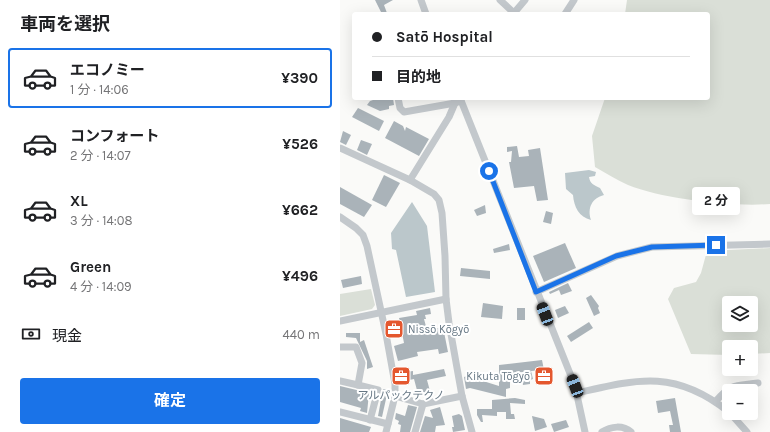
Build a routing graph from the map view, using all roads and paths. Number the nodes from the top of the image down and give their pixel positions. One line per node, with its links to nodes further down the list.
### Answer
1 (421, 0): 5 (street)
2 (500, 0): 6 (street)
3 (525, 0): 7 (street)
4 (574, 0): 8 (street)
5 (425, 12)
6 (513, 12)
7 (515, 12)
8 (567, 12)
9 (398, 100): 10 (street)
10 (458, 101): 12 (street); 15 (street)
11 (340, 148): 12 (street)
12 (410, 180): 16 (street)
13 (340, 217): 17 (street)
14 (770, 244): 15 (street)
15 (536, 292): 23 (street)
16 (446, 300): 17 (street); 25 (street)
17 (381, 313): 18 (street); 24 (street)
18 (340, 321)
19 (340, 347): 22 (street)
20 (340, 381): 22 (street)
21 (758, 383): 26 (street)
22 (358, 385): 30 (street)
23 (577, 393): 26 (street); 35 (street)
24 (395, 396): 27 (street); 32 (street)
25 (462, 396): 27 (street); 34 (street)
26 (716, 402): 28 (street)
27 (423, 404): 33 (street)
28 (722, 407)
29 (340, 412): 30 (street)
30 (370, 420): 32 (street)
31 (736, 420): 38 (street)
32 (387, 428)
33 (415, 432)
34 (472, 432)
35 (585, 432)
36 (602, 432): 37 (street)
37 (632, 432)
38 (747, 432)

